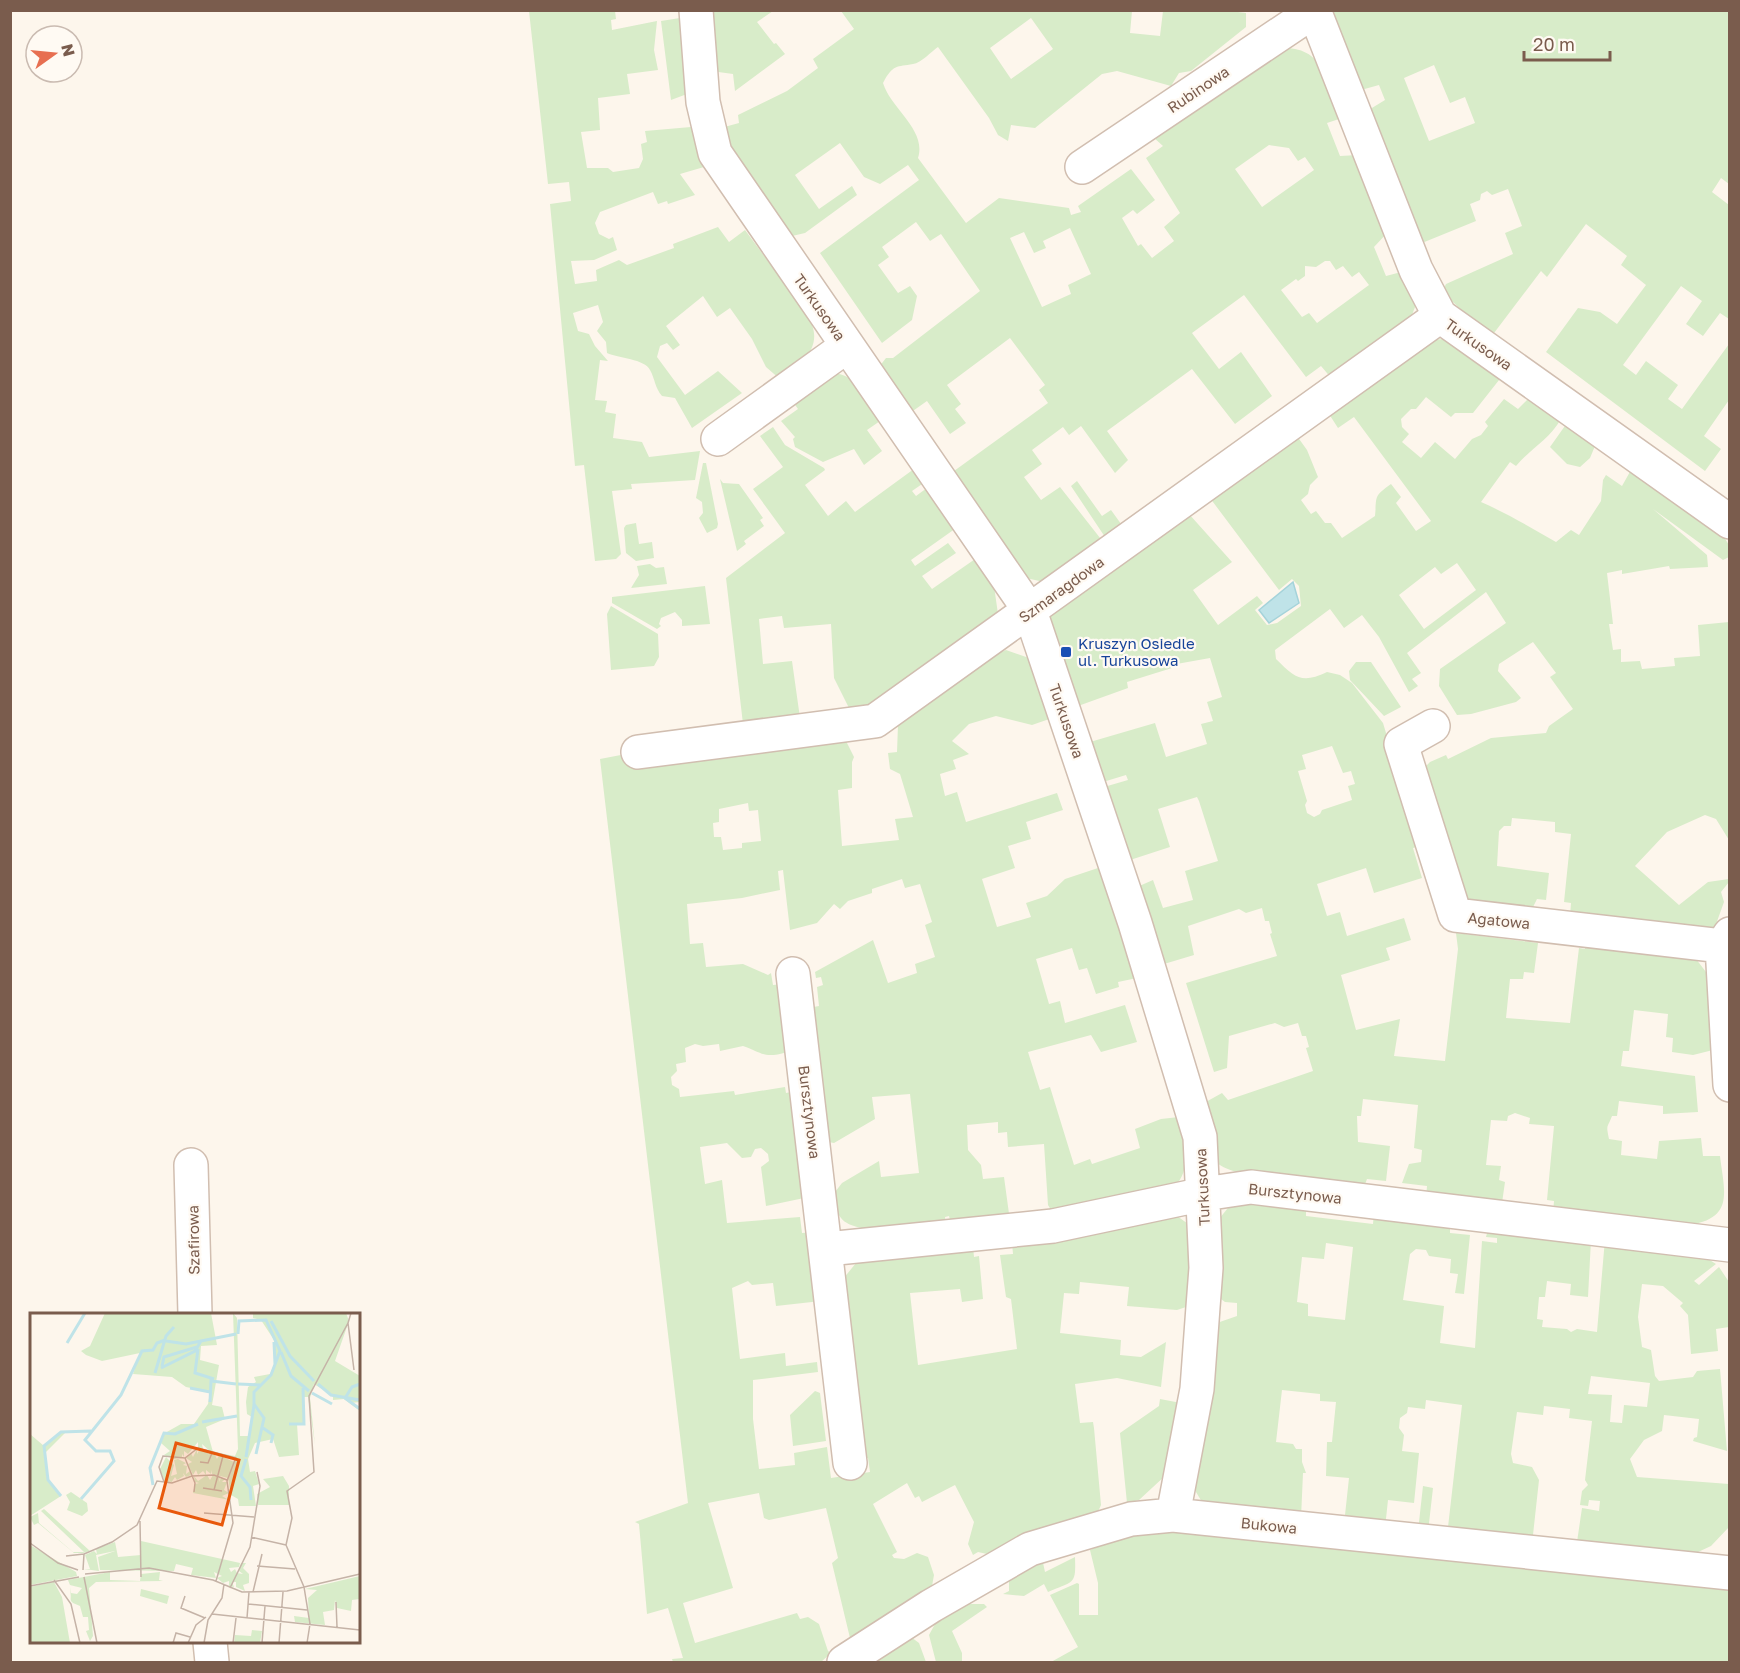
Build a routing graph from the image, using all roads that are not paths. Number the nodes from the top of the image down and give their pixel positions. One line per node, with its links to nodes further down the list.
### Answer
1 (696, 10): 5 (street, Turkusowa)
2 (1314, 11): 3 (street, Rubinowa); 4 (street, Turkusowa)
3 (1082, 167)
4 (1440, 316): 7 (street, Turkusowa); 8 (street, Szmaragdowa)
5 (847, 346): 6 (street); 8 (street, Turkusowa)
6 (718, 439)
7 (1730, 522)
8 (1030, 611): 10 (street, Szmaragdowa); 15 (street, Turkusowa)
9 (1432, 726): 11 (street, Agatowa)
10 (638, 752)
11 (1726, 940): 13 (street)
12 (793, 974): 17 (street, Bursztynowa)
13 (1730, 1085)
14 (191, 1165): 18 (street, Szafirowa)
15 (1204, 1194): 16 (street, Bursztynowa); 17 (street, Bursztynowa); 20 (street, Turkusowa)
16 (1730, 1245)
17 (827, 1249): 19 (street, Bursztynowa)
18 (195, 1313)
19 (850, 1463)
20 (1173, 1515): 21 (street, Bukowa); 24 (street, Bukowa)
21 (1730, 1573)
22 (210, 1643): 23 (street)
23 (212, 1662)
24 (844, 1662)

